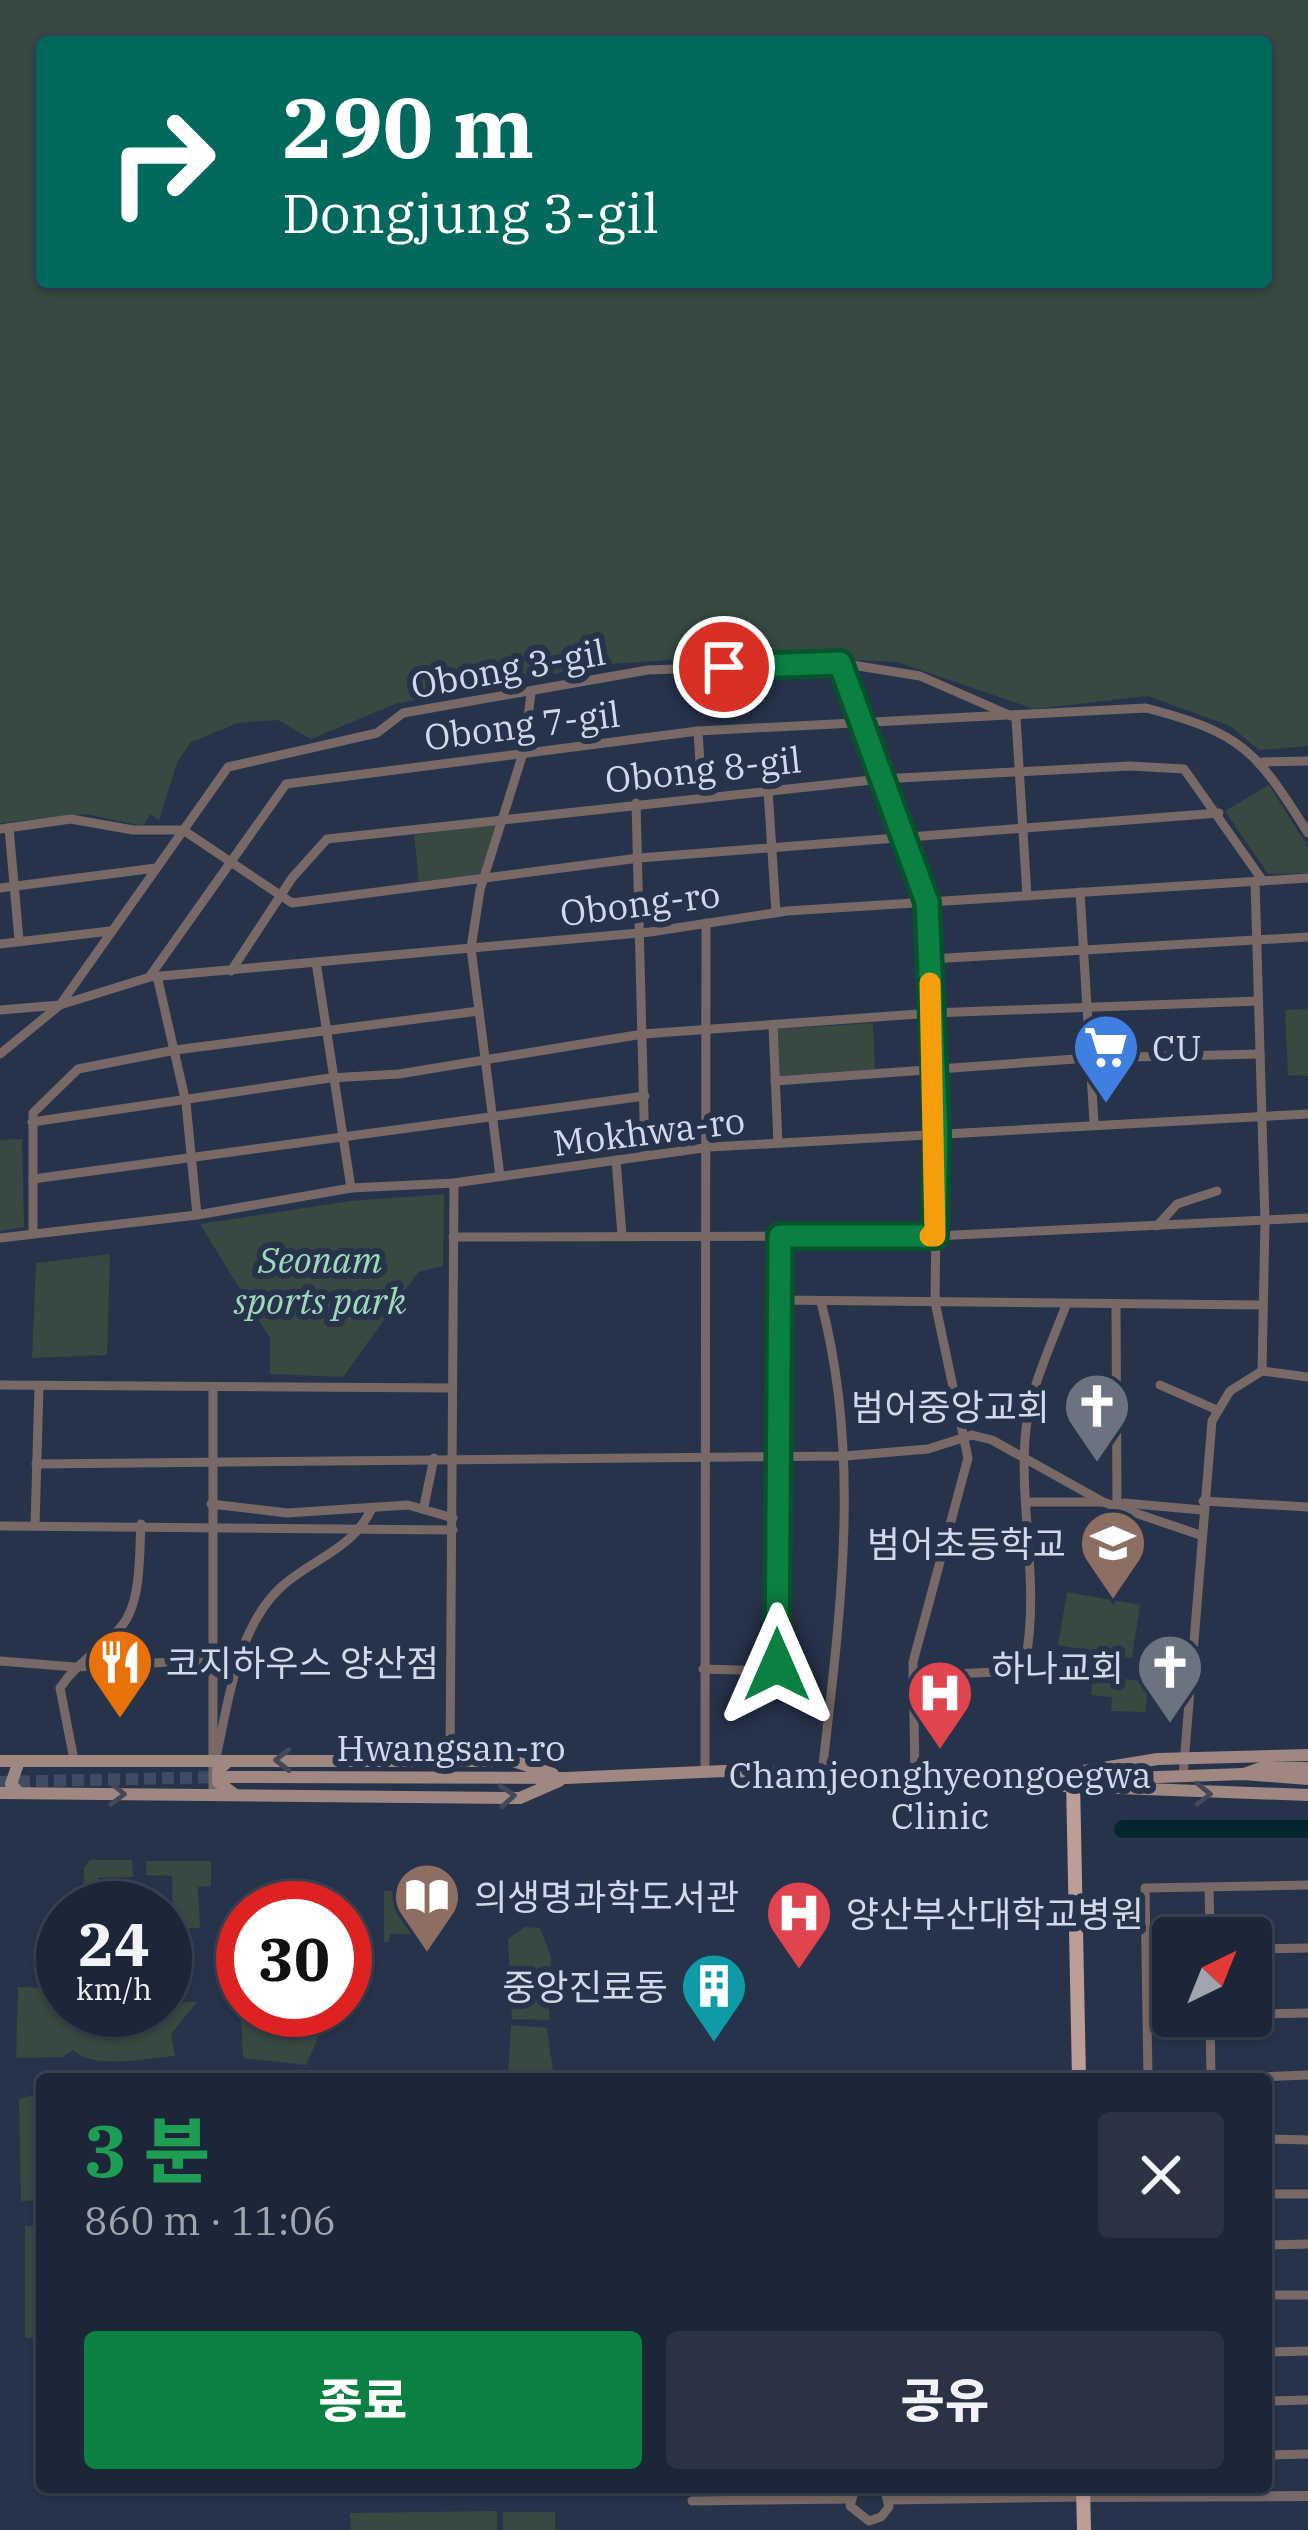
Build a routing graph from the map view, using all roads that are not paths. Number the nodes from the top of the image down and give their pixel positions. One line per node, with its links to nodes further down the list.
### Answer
1 (840, 663): 2 (street, Obong 3-gil); 3 (street, Obong 3-gil); 4 (street)
2 (531, 693): 6 (street); 18 (street, Obong 3-gil)
3 (1016, 718): 4 (street, Obong 7-gil); 7 (street, Obong 7-gil); 9 (street)
4 (858, 722): 5 (street, Obong 7-gil); 10 (street)
5 (698, 731): 6 (street, Obong 7-gil); 12 (street)
6 (524, 750): 15 (street); 23 (street, Obong 7-gil)
7 (1263, 761): 8 (street); 19 (street, Obong 7-gil)
8 (1308, 761)
9 (1022, 771): 10 (street, Obong 8-gil); 14 (street, Obong 8-gil); 17 (street)
10 (881, 779): 11 (street, Obong 8-gil); 20 (street)
11 (768, 790): 12 (street, Obong 8-gil); 21 (street)
12 (702, 796): 13 (street, Obong 8-gil)
13 (636, 803): 15 (street, Obong 8-gil); 22 (street)
14 (1219, 813): 17 (street); 27 (street, Obong 8-gil)
15 (504, 816): 26 (street); 31 (street, Obong 8-gil)
16 (4, 828): 18 (street); 28 (street)
17 (1024, 829): 20 (street); 32 (street)
18 (183, 830): 23 (street); 24 (street, Obong 3-gil)
19 (1308, 833)
20 (902, 838): 21 (street); 33 (street)
21 (770, 848): 22 (street); 34 (street)
22 (635, 859): 26 (street); 37 (street)
23 (229, 861): 31 (street); 47 (street, Obong 7-gil)
24 (155, 868): 28 (street); 36 (street, Obong 3-gil)
25 (1308, 878): 27 (street, Obong-ro)
26 (484, 879): 31 (street); 42 (street)
27 (1259, 881): 30 (street, Obong-ro); 39 (street)
28 (14, 886): 29 (street); 40 (street)
29 (0, 888)
30 (1080, 892): 32 (street, Obong-ro); 43 (street)
31 (283, 896): 46 (street, Obong 8-gil)
32 (1028, 896): 33 (street, Obong-ro)
33 (927, 902): 34 (street, Obong-ro); 44 (street)
34 (776, 913): 35 (street, Obong-ro)
35 (706, 923): 37 (street, Obong-ro); 56 (street)
36 (110, 931): 40 (street); 49 (street, Obong 3-gil)
37 (638, 933): 42 (street, Obong-ro); 57 (street)
38 (1308, 937): 39 (street)
39 (1258, 939): 43 (street); 48 (street)
40 (19, 940): 41 (street)
41 (0, 944)
42 (471, 948): 45 (street, Obong-ro); 52 (street)
43 (1082, 949): 44 (street); 50 (street)
44 (930, 959): 53 (street)
45 (316, 962): 46 (street, Obong-ro); 55 (street)
46 (231, 971): 47 (street, Obong-ro)
47 (153, 976): 49 (street, Obong-ro); 58 (street)
48 (1258, 1001): 50 (street); 60 (street)
49 (60, 1005): 51 (street); 59 (street, Obong-ro)
50 (1085, 1009): 53 (street); 61 (street)
51 (0, 1010)
52 (479, 1011): 55 (street); 62 (street)
53 (932, 1013): 54 (street); 63 (street)
54 (773, 1026): 56 (street); 65 (street)
55 (325, 1028): 58 (street); 64 (street)
56 (708, 1031): 57 (street); 76 (street)
57 (643, 1034): 62 (street); 66 (street)
58 (175, 1050): 67 (street); 71 (street)
59 (0, 1054)
60 (1260, 1054): 61 (street); 68 (street)
61 (1089, 1058): 63 (street); 72 (street)
62 (485, 1060): 64 (street); 70 (street)
63 (934, 1067): 65 (street); 73 (street)
64 (330, 1078): 67 (street); 74 (street)
65 (775, 1081): 75 (street)
66 (645, 1096): 70 (street); 78 (street)
67 (186, 1103): 71 (street); 77 (street)
68 (1262, 1113): 69 (street, Mokhwa-ro); 72 (street, Mokhwa-ro); 87 (street)
69 (1308, 1114)
70 (493, 1118): 74 (street); 80 (street)
71 (32, 1123): 81 (street)
72 (1094, 1124): 73 (street, Mokhwa-ro)
73 (937, 1133): 75 (street, Mokhwa-ro); 93 (street)
74 (341, 1135): 77 (street); 83 (street)
75 (778, 1143): 76 (street, Mokhwa-ro)
76 (704, 1148): 78 (street, Mokhwa-ro); 91 (street)
77 (192, 1154): 81 (street); 85 (street)
78 (645, 1156): 79 (street, Mokhwa-ro)
79 (616, 1160): 80 (street, Mokhwa-ro); 90 (street)
80 (500, 1176): 82 (street, Mokhwa-ro)
81 (33, 1179): 89 (street)
82 (454, 1183): 83 (street, Mokhwa-ro); 94 (street)
83 (351, 1188): 85 (street, Mokhwa-ro)
84 (1217, 1191): 88 (street)
85 (197, 1214): 89 (street, Mokhwa-ro)
86 (1308, 1218): 87 (street)
87 (1264, 1221): 88 (street); 101 (street)
88 (1157, 1226): 93 (street)
89 (33, 1233): 95 (street, Mokhwa-ro)
90 (622, 1235): 91 (street); 94 (street)
91 (705, 1235): 92 (street); 111 (street)
92 (780, 1236): 93 (street); 96 (street)
93 (935, 1236): 98 (street)
94 (453, 1237): 108 (street)
95 (0, 1238)
96 (779, 1300): 97 (street); 112 (street)
97 (821, 1302): 98 (street); 113 (street)
98 (935, 1302): 99 (street); 110 (street)
99 (1066, 1305): 100 (street); 116 (street)
100 (1116, 1305): 101 (street); 122 (street)
101 (1260, 1305): 102 (street)
102 (1262, 1371): 103 (street); 109 (street)
103 (1308, 1377)
104 (0, 1385): 106 (street)
105 (1160, 1385): 109 (street)
106 (39, 1386): 107 (street); 118 (street)
107 (213, 1387): 108 (street); 117 (street)
108 (452, 1388): 115 (street)
109 (1217, 1410): 124 (street)
110 (962, 1442): 113 (street); 116 (street); 138 (street)
111 (702, 1454): 112 (street); 115 (street); 137 (street)
112 (776, 1456): 113 (street); 137 (street)
113 (845, 1456): 148 (street)
114 (434, 1458): 115 (street); 117 (street); 123 (street)
115 (453, 1458): 129 (street)
116 (1024, 1458): 119 (street); 120 (street)
117 (212, 1459): 118 (street); 121 (street)
118 (36, 1464): 130 (street)
119 (1028, 1502): 120 (street); 138 (street)
120 (1103, 1502): 122 (street)
121 (211, 1504): 126 (street); 128 (street)
122 (1117, 1504): 124 (street); 133 (street)
123 (424, 1506): 126 (street); 129 (street)
124 (1203, 1506): 125 (street); 133 (street)
125 (1308, 1507)
126 (371, 1510): 132 (street)
127 (141, 1524): 128 (street); 130 (street); 136 (street)
128 (211, 1524): 132 (street); 134 (street)
129 (453, 1524): 132 (street); 144 (street)
130 (35, 1525): 131 (street)
131 (0, 1526)
132 (363, 1527): 145 (street)
133 (1200, 1535): 140 (street)
134 (211, 1660): 136 (street); 145 (street)
135 (0, 1661): 136 (street)
136 (75, 1667): 141 (street)
137 (703, 1670): 147 (street)
138 (913, 1676): 149 (street)
139 (1308, 1755): 140 (main road)
140 (1185, 1759): 152 (street); 154 (main road)
141 (74, 1760): 143 (main road); 145 (main road)
142 (0, 1761): 143 (main road)
143 (19, 1761): 158 (main road)
144 (450, 1761): 145 (main road, one-way to 145); 153 (main road)
145 (217, 1762): 159 (street); 160 (main road)
146 (1308, 1768): 150 (main road)
147 (704, 1771): 148 (main road, Hwangsan-ro); 153 (main road, Hwangsan-ro)
148 (822, 1773): 149 (main road, Hwangsan-ro)
149 (915, 1773): 154 (main road, Hwangsan-ro)
150 (1243, 1774): 152 (main road); 155 (main road)
151 (229, 1777): 153 (main road, Hwangsan-ro)
152 (1184, 1777): 156 (main road)
153 (566, 1778): 160 (main road, one-way to 153)
154 (1047, 1778): 156 (main road)
155 (1308, 1780)
156 (1073, 1785): 161 (main road, one-way to 161); 172 (main road)
157 (0, 1793): 158 (main road)
158 (19, 1793): 159 (main road, one-way to 159)
159 (212, 1795): 160 (main road)
160 (237, 1795)
161 (1308, 1795)
162 (1308, 1885): 163 (street)
163 (1209, 1887): 164 (street); 167 (street)
164 (1210, 1917)
165 (1308, 1948): 166 (street)
166 (1272, 1949)
167 (1147, 2013): 168 (street); 173 (street)
168 (1152, 2013)
169 (1272, 2014): 170 (street)
170 (1308, 2014)
171 (1210, 2037): 174 (street)
172 (1079, 2073)
173 (1148, 2073)
174 (1211, 2073)
175 (1308, 2075): 176 (street)
176 (1272, 2076)
177 (1272, 2139): 178 (street)
178 (1308, 2140)
179 (1272, 2194): 180 (street)
180 (1308, 2194)
181 (1308, 2244): 182 (street)
182 (1272, 2245)
183 (1272, 2295): 184 (street)
184 (1308, 2295)
185 (1308, 2351): 186 (street)
186 (1272, 2352)
187 (1308, 2400): 188 (street)
188 (1272, 2401)
189 (1308, 2454): 190 (street)
190 (1272, 2455)
191 (852, 2493): 197 (street)
192 (887, 2493): 198 (street)
193 (1059, 2493): 198 (street)
194 (1083, 2493): 201 (main road)
195 (1139, 2493): 196 (street)
196 (1308, 2496)
197 (850, 2499): 199 (street); 200 (street)
198 (890, 2500): 200 (street)
199 (692, 2501)
200 (869, 2526)
201 (1084, 2530)

